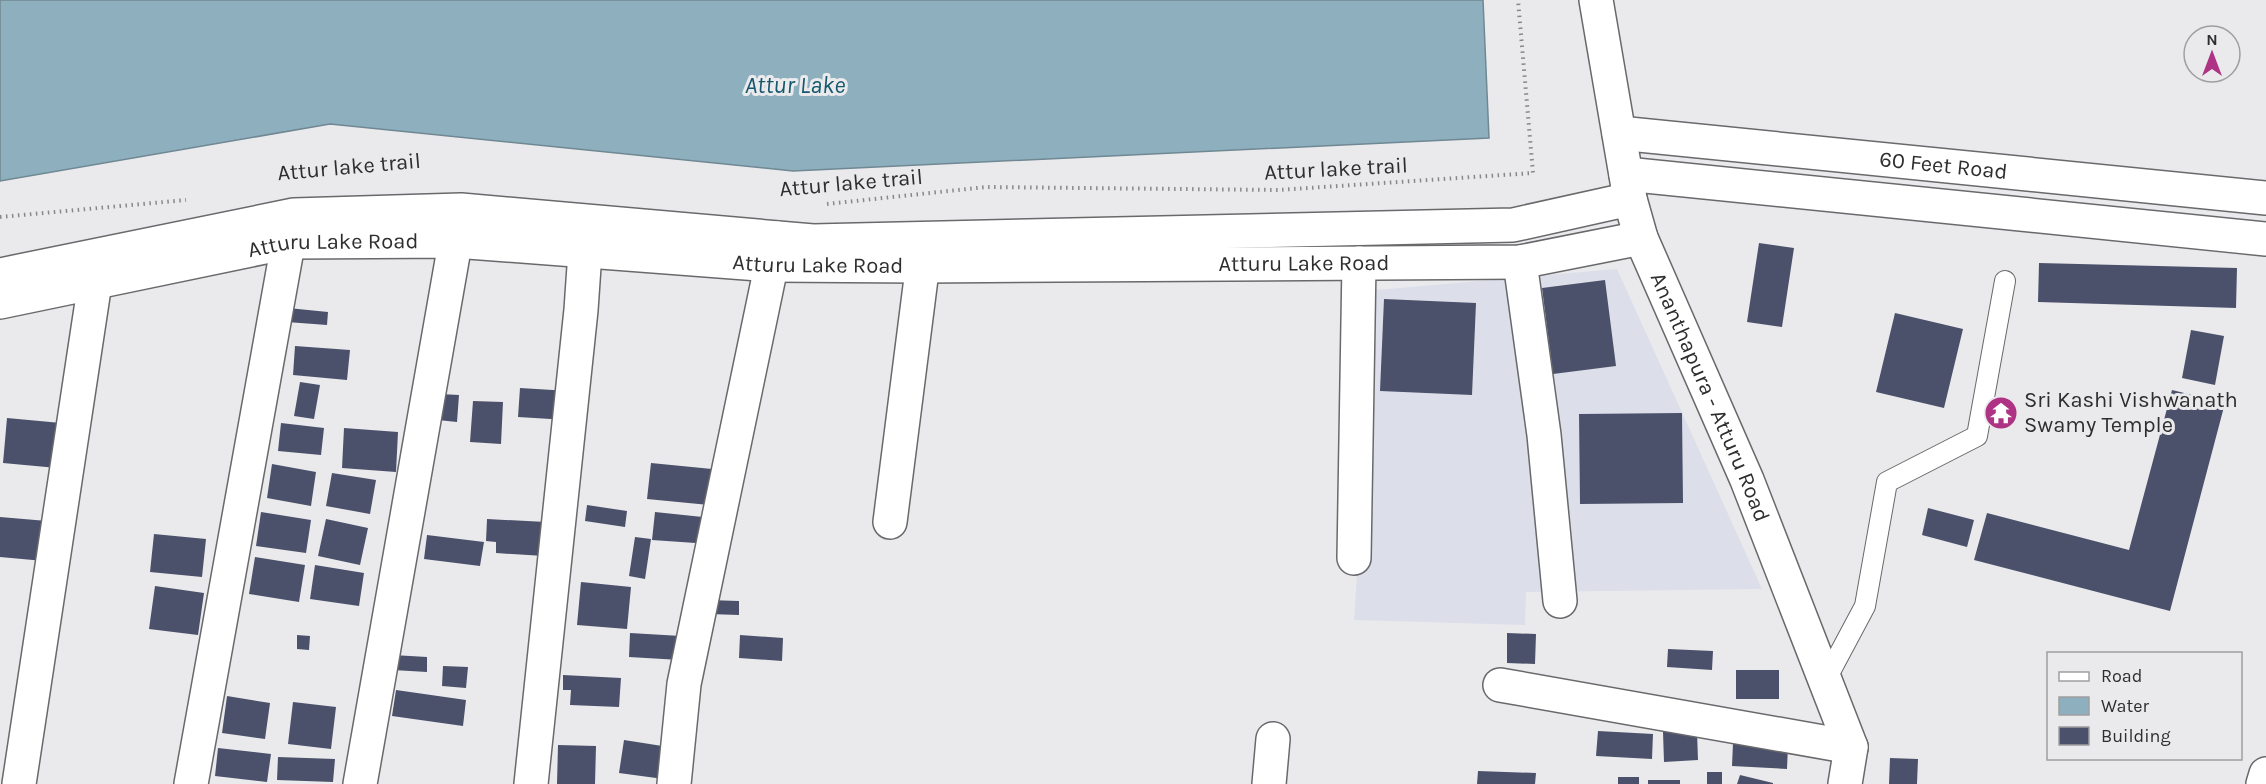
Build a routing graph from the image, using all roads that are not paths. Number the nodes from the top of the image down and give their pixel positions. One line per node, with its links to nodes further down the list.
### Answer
1 (1596, 0): 2 (street, Ananthapura - Atturu Road)
2 (1619, 133): 3 (street, Ananthapura - Atturu Road); 4 (street, 60 Feet Road)
3 (1628, 186): 8 (street, Ananthapura - Atturu Road); 9 (street, 60 Feet Road); 11 (street, Atturu Lake Road)
4 (2266, 198)
5 (458, 225): 6 (street, Atturu Lake Road); 7 (street, Atturu Lake Road); 28 (street)
6 (291, 228): 14 (street, Atturu Lake Road); 27 (street)
7 (586, 235): 10 (street, Atturu Lake Road); 29 (street)
8 (1641, 238): 12 (street, Atturu Lake Road); 21 (street, Ananthapura - Atturu Road)
9 (2266, 239)
10 (774, 252): 11 (street, Atturu Lake Road); 30 (street)
11 (924, 252): 13 (street, Atturu Lake Road); 18 (street)
12 (1520, 262): 13 (street, Atturu Lake Road); 20 (street)
13 (1359, 263): 19 (street)
14 (98, 268): 15 (street, Atturu Lake Road); 17 (street, Atturu Lake Road); 26 (street)
15 (0, 275)
16 (2005, 281): 21 (lane)
17 (0, 302)
18 (890, 522)
19 (1354, 558)
20 (1560, 601)
21 (1825, 681): 24 (street, Ananthapura - Atturu Road)
22 (1500, 685): 24 (street)
23 (1273, 739): 31 (street)
24 (1851, 747): 32 (street)
25 (2266, 774): 33 (street)
26 (19, 784)
27 (191, 784)
28 (360, 784)
29 (531, 784)
30 (674, 784)
31 (1269, 784)
32 (1845, 784)
33 (2263, 784)

